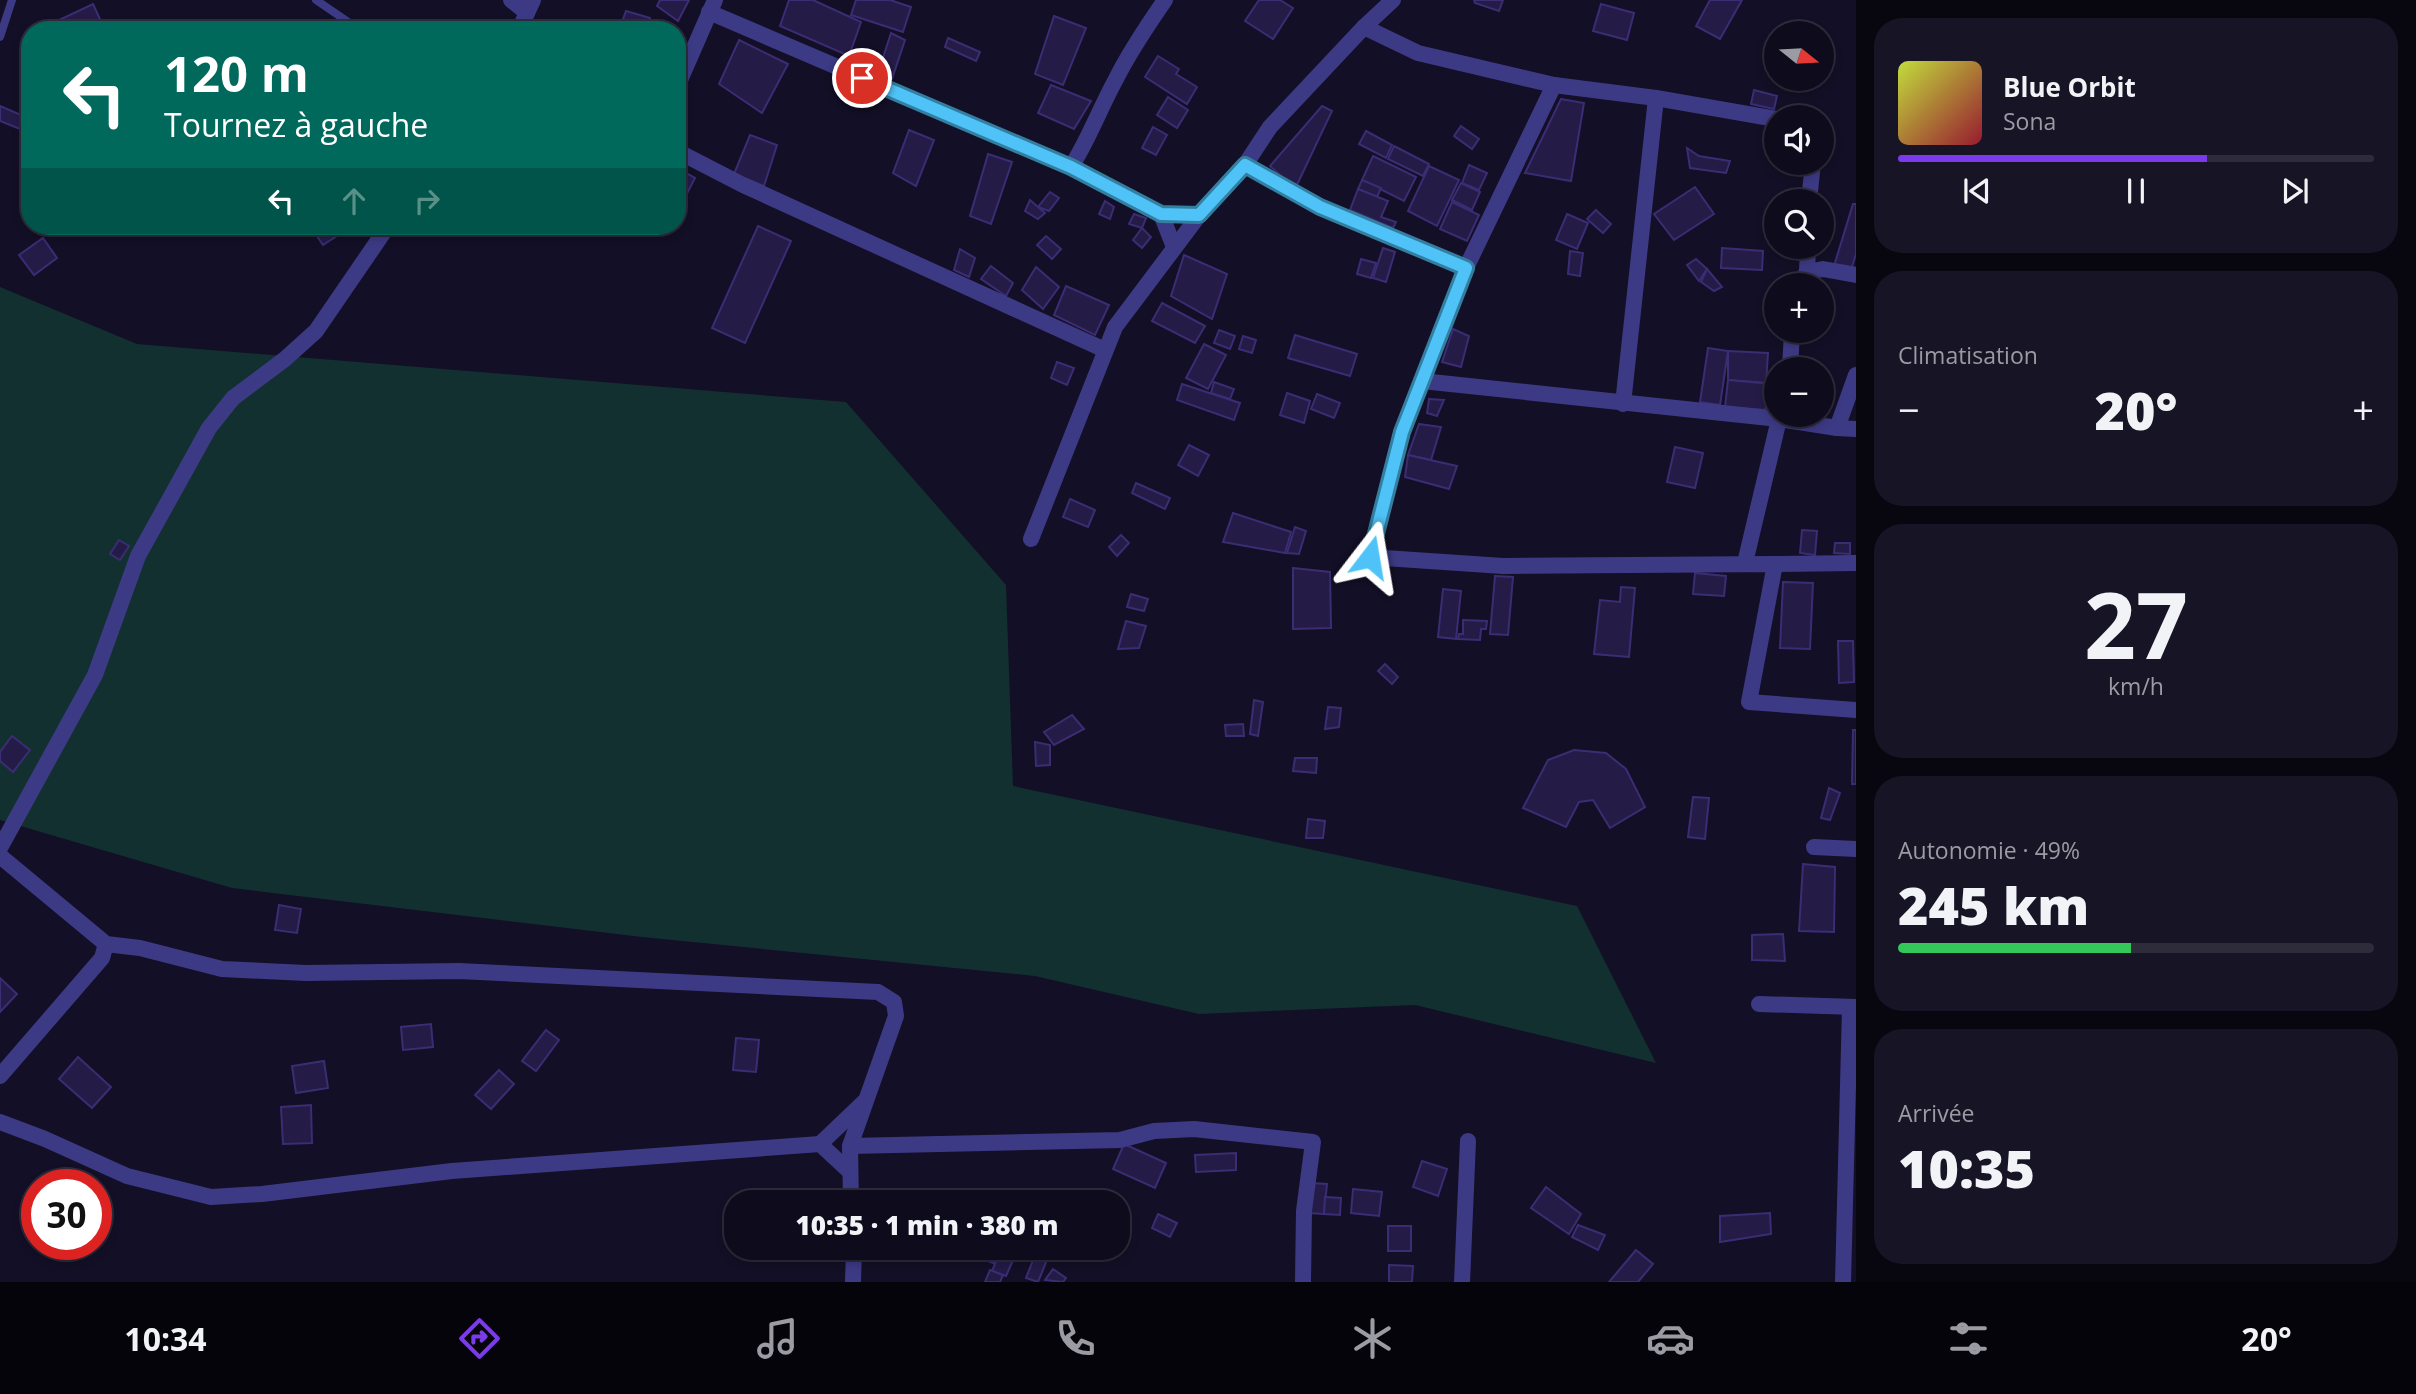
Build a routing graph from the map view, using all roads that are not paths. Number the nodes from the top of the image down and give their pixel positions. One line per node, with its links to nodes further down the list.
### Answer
1 (12, 0): 10 (lane)
2 (316, 0): 8 (lane)
3 (511, 0): 7 (street)
4 (1165, 0): 17 (street)
5 (1393, 0): 9 (street)
6 (712, 6): 11 (street); 17 (street)
7 (530, 7)
8 (347, 21)
9 (1364, 27): 12 (street); 16 (street)
10 (0, 37)
11 (686, 66)
12 (1554, 85): 13 (street); 22 (street)
13 (1656, 98): 14 (street); 28 (street)
14 (1764, 117)
15 (686, 156): 25 (street)
16 (1245, 165): 19 (street); 22 (street)
17 (1071, 167): 18 (street)
18 (1161, 214): 19 (street); 21 (street)
19 (1199, 215): 21 (street)
20 (382, 235): 40 (street)
21 (1174, 247): 25 (street)
22 (1466, 268): 27 (street)
23 (1813, 273): 24 (street)
24 (1856, 275)
25 (1105, 350): 34 (street)
26 (1856, 375): 32 (street)
27 (1422, 381): 28 (street); 35 (street)
28 (1623, 404): 29 (street)
29 (1764, 416)
30 (1778, 427): 35 (street)
31 (1832, 427): 32 (street)
32 (1837, 428): 33 (street)
33 (1856, 429)
34 (1031, 539)
35 (1745, 563): 37 (street)
36 (1856, 563): 37 (street)
37 (1774, 564): 38 (street)
38 (1856, 710)
39 (1814, 847): 41 (street)
40 (0, 848)
41 (1856, 849)
42 (0, 856): 43 (street)
43 (106, 944): 46 (street); 47 (street)
44 (1759, 1004): 45 (street)
45 (1853, 1007): 58 (street)
46 (0, 1076)
47 (866, 1100): 50 (street); 51 (street)
48 (0, 1122): 50 (street)
49 (1468, 1141): 57 (street)
50 (820, 1144): 52 (street)
51 (850, 1146): 52 (street); 56 (street)
52 (849, 1171): 53 (street)
53 (850, 1190)
54 (854, 1260): 55 (street)
55 (853, 1282)
56 (1303, 1282)
57 (1462, 1282)
58 (1843, 1282)

